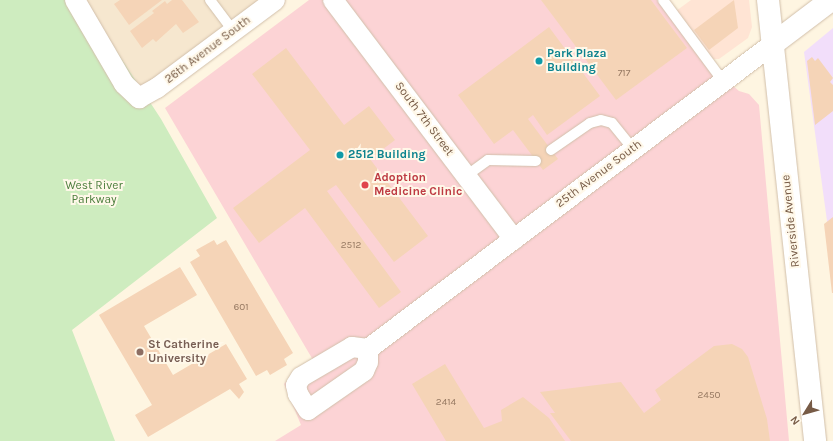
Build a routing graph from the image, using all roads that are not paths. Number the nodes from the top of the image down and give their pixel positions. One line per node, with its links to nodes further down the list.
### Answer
1 (75, 0): 8 (street, 26th Avenue South)
2 (210, 0): 8 (lane)
3 (275, 0): 8 (street, 26th Avenue South)
4 (333, 0): 14 (street, South 7th Street)
5 (663, 0): 10 (lane)
6 (768, 0): 9 (street, Riverside Avenue)
7 (831, 0): 9 (street, 25th Avenue South)
8 (233, 31)
9 (773, 44): 10 (street, 25th Avenue South); 17 (street, Riverside Avenue)
10 (723, 81): 11 (street, 25th Avenue South)
11 (633, 149): 12 (lane); 15 (street, 25th Avenue South)
12 (551, 150)
13 (536, 161): 14 (lane)
14 (466, 176): 15 (street, South 7th Street)
15 (514, 239): 16 (street, 25th Avenue South)
16 (368, 349)
17 (815, 441)

